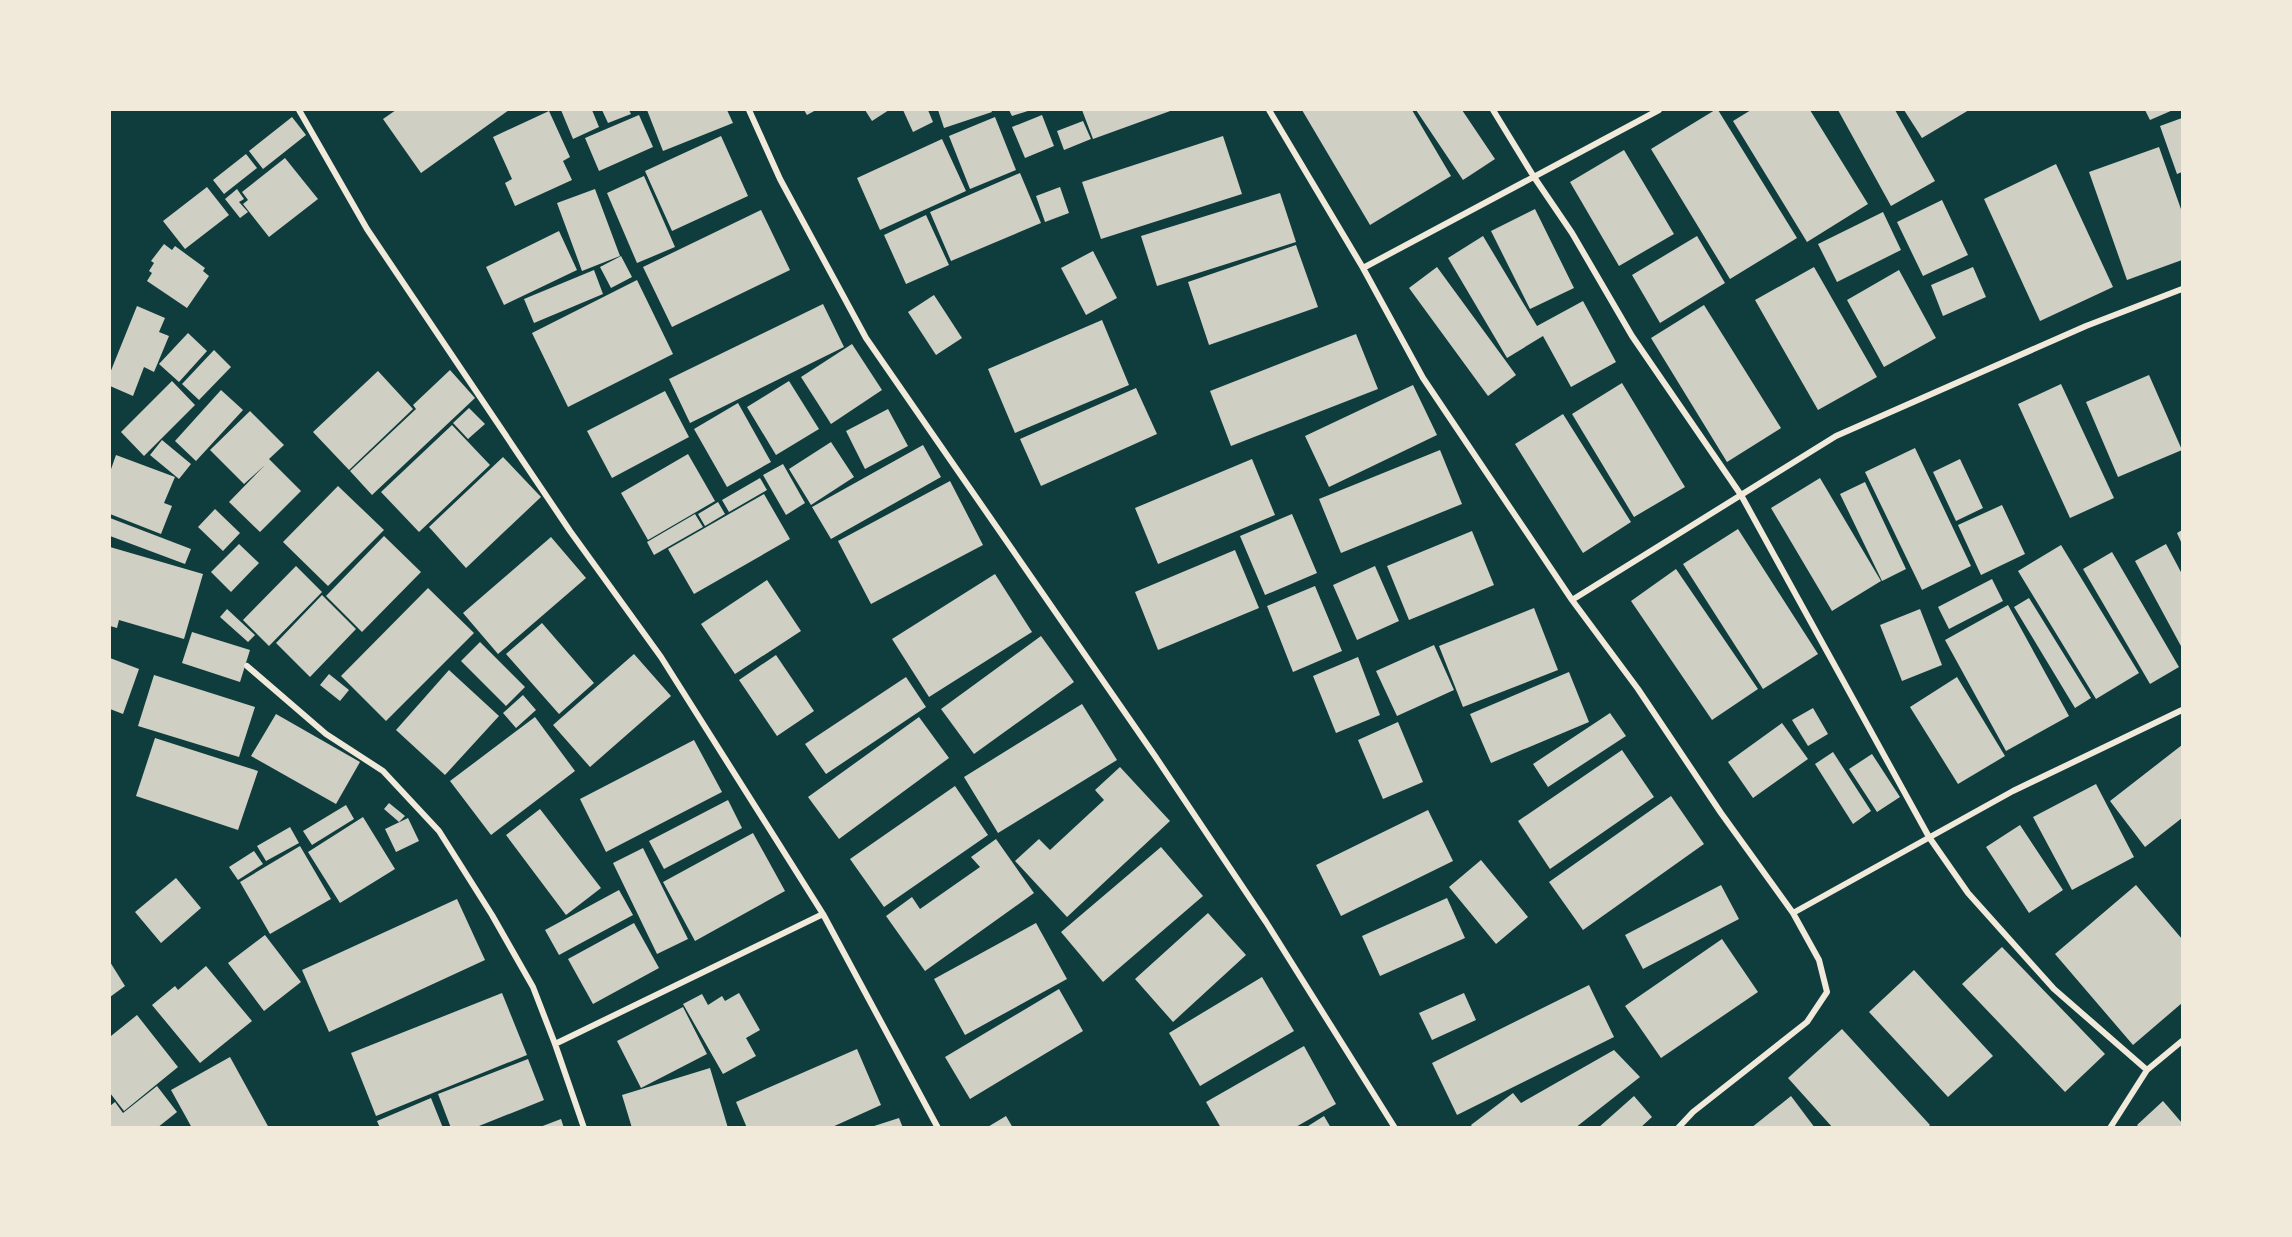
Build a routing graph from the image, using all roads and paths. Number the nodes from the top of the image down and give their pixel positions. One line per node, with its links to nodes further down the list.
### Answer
1 (299, 110): 15 (street)
2 (749, 110): 21 (street)
3 (1269, 110): 7 (street)
4 (1493, 110): 6 (street)
5 (1659, 110): 6 (street)
6 (1534, 177): 7 (street); 9 (street)
7 (1363, 268): 10 (street)
8 (2182, 289): 9 (street)
9 (1741, 495): 10 (street); 13 (street)
10 (1572, 600): 14 (street)
11 (248, 666): 17 (street)
12 (2182, 710): 13 (street)
13 (1929, 837): 14 (street); 18 (street)
14 (1793, 913): 22 (street)
15 (823, 914): 17 (street); 20 (street)
16 (2182, 1041): 18 (street)
17 (555, 1044): 19 (street)
18 (2147, 1070): 23 (street)
19 (584, 1128)
20 (938, 1128)
21 (1395, 1128)
22 (1678, 1128)
23 (2110, 1128)

